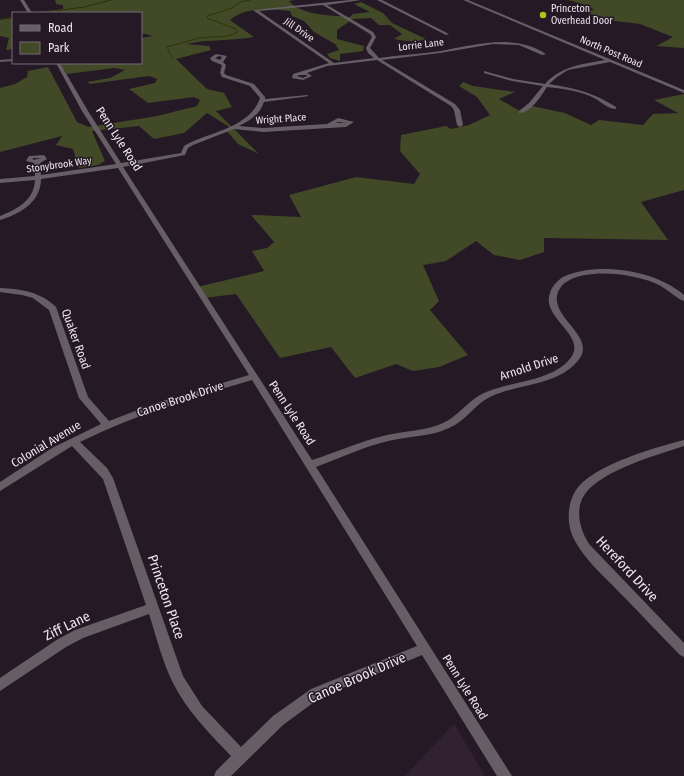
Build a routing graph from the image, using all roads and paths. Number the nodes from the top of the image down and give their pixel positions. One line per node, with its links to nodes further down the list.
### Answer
1 (22, 0): 6 (street)
2 (359, 0): 5 (street)
3 (379, 0): 7 (street)
4 (465, 0): 13 (street, North Post Road)
5 (323, 4): 10 (street); 15 (street, Jill Drive)
6 (29, 12)
7 (447, 34)
8 (544, 54): 10 (street, Lorrie Lane)
9 (215, 56): 21 (street)
10 (378, 59): 15 (street, Lorrie Lane); 25 (street)
11 (12, 60): 12 (street)
12 (0, 61)
13 (610, 61): 18 (street); 19 (street, North Post Road)
14 (59, 64): 28 (street, Penn Lyle Road)
15 (333, 64): 17 (street, Lorrie Lane)
16 (486, 72): 18 (street)
17 (299, 74)
18 (548, 85): 22 (street); 23 (street)
19 (684, 92)
20 (307, 96): 21 (street)
21 (263, 101): 26 (street)
22 (614, 108)
23 (521, 112)
24 (330, 125): 26 (street, Wright Place)
25 (460, 125)
26 (234, 127): 28 (street, Stonybrook Way)
27 (37, 162): 29 (street)
28 (120, 165): 29 (street, Stonybrook Way); 34 (street, Penn Lyle Road)
29 (37, 178): 30 (street, Stonybrook Way); 31 (street)
30 (0, 181)
31 (0, 218)
32 (0, 290): 35 (street, Quaker Road)
33 (684, 299): 38 (street, Arnold Drive)
34 (254, 377): 35 (street, Canoe Brook Drive); 38 (street, Penn Lyle Road)
35 (107, 425): 36 (street, Colonial Avenue)
36 (73, 441): 39 (street, Colonial Avenue); 40 (street, Princeton Place)
37 (684, 443): 42 (street, Hereford Drive)
38 (310, 465): 41 (street, Penn Lyle Road)
39 (0, 487)
40 (153, 607): 43 (street, Ziff Lane); 44 (street, Princeton Place)
41 (425, 648): 44 (street, Canoe Brook Drive); 46 (street, Penn Lyle Road)
42 (684, 651)
43 (0, 685)
44 (241, 757): 45 (street, Canoe Brook Drive)
45 (221, 776)
46 (505, 776)

